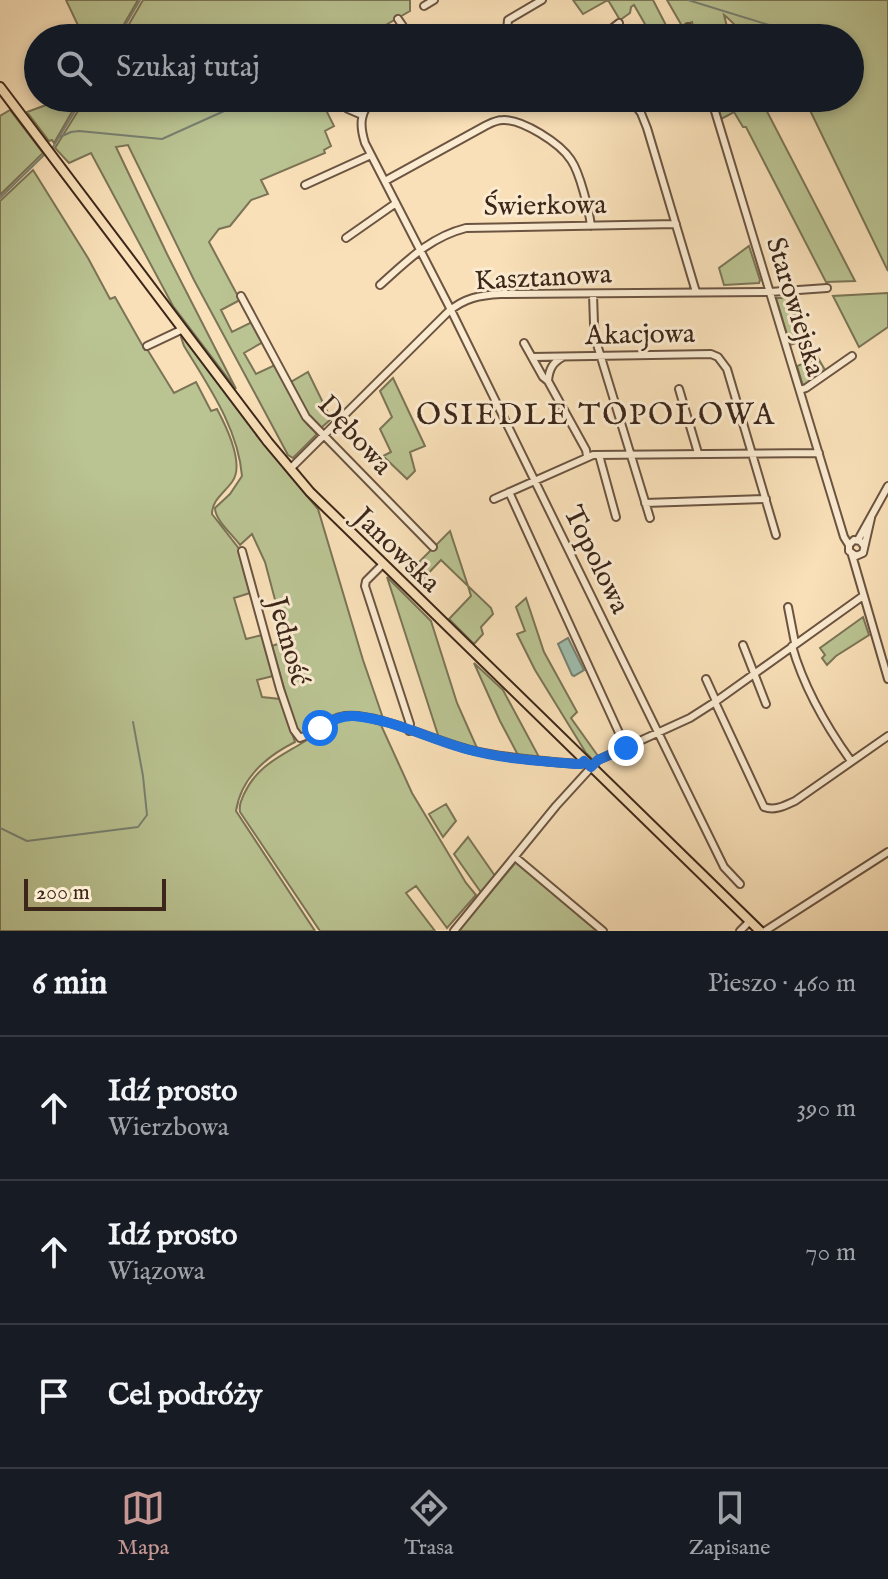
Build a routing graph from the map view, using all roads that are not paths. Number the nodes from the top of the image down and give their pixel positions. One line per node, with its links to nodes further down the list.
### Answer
1 (434, 0): 3 (street)
2 (540, 1): 6 (street)
3 (424, 6)
4 (398, 19): 5 (street)
5 (401, 24)
6 (508, 24)
7 (0, 87): 30 (main road, Janowska)
8 (355, 112): 12 (street)
9 (364, 112): 12 (street)
10 (640, 112): 19 (street)
11 (715, 112): 26 (street, Starowiejska)
12 (362, 115): 13 (street, Topolowa)
13 (363, 135): 14 (street); 15 (street, Topolowa)
14 (353, 139)
15 (371, 155): 16 (street, Topolowa); 17 (street)
16 (385, 181): 18 (street, Topolowa); 20 (street)
17 (305, 185)
18 (396, 203): 21 (street); 22 (street, Topolowa)
19 (676, 224): 20 (street, Świerkowa); 25 (street)
20 (591, 226): 22 (street, Świerkowa)
21 (346, 238)
22 (420, 250): 23 (street); 29 (street, Topolowa)
23 (380, 285)
24 (827, 288): 26 (street, Kasztanowa)
25 (696, 292): 26 (street, Kasztanowa); 27 (street, Kasztanowa)
26 (770, 292): 39 (street, Starowiejska)
27 (593, 294): 29 (street, Kasztanowa); 33 (street)
28 (241, 296): 40 (street, Dębowa)
29 (451, 310): 40 (street, Kasztanowa); 48 (street, Topolowa)
30 (183, 329): 32 (street); 47 (main road, Janowska)
31 (524, 343): 36 (street)
32 (147, 346)
33 (601, 355): 34 (street, Akacjowa); 42 (street, Akacjowa); 44 (street)
34 (567, 356): 36 (street, Akacjowa); 37 (street, Akacjowa)
35 (852, 356): 39 (street)
36 (532, 357): 37 (street)
37 (548, 381): 46 (street)
38 (679, 389): 41 (street)
39 (800, 390): 43 (street, Starowiejska)
40 (324, 436): 47 (street, Kasztanowa); 60 (street, Dębowa)
41 (698, 453): 42 (street); 44 (street)
42 (752, 453): 43 (street); 52 (street, Akacjowa)
43 (819, 453): 58 (street, Starowiejska)
44 (631, 454): 45 (street); 53 (street)
45 (599, 455): 46 (street); 54 (street)
46 (587, 456): 48 (street)
47 (290, 469): 63 (main road, Janowska)
48 (535, 480): 50 (street); 74 (street, Topolowa)
49 (888, 486): 56 (street)
50 (509, 492): 51 (street); 76 (street)
51 (494, 499)
52 (766, 499): 53 (street); 57 (street, Akacjowa)
53 (645, 503): 55 (street)
54 (616, 517)
55 (650, 518)
56 (871, 518): 58 (street); 59 (street)
57 (776, 535)
58 (853, 542): 59 (street, Starowiejska); 62 (street)
59 (864, 546): 62 (street)
60 (433, 547)
61 (242, 551): 73 (street, Jedność)
62 (856, 555): 64 (street)
63 (382, 565): 73 (street); 78 (main road, Janowska)
64 (863, 596): 66 (street); 70 (street)
65 (788, 607): 66 (street)
66 (794, 644): 68 (street); 77 (street)
67 (743, 645): 68 (street)
68 (754, 673): 71 (street); 72 (street)
69 (706, 679): 71 (street)
70 (888, 679)
71 (715, 702): 74 (street); 77 (street)
72 (766, 704)
73 (409, 731): 78 (street)
74 (659, 732): 76 (street); 81 (street, Topolowa)
75 (888, 736): 77 (street)
76 (626, 748): 78 (street)
77 (851, 761)
78 (588, 764): 80 (street); 82 (main road, Janowska)
79 (888, 852): 86 (street)
80 (515, 857): 83 (street); 84 (street)
81 (740, 884)
82 (750, 921): 85 (street); 86 (main road, Janowska)
83 (454, 931)
84 (603, 931)
85 (740, 931)
86 (763, 931)

